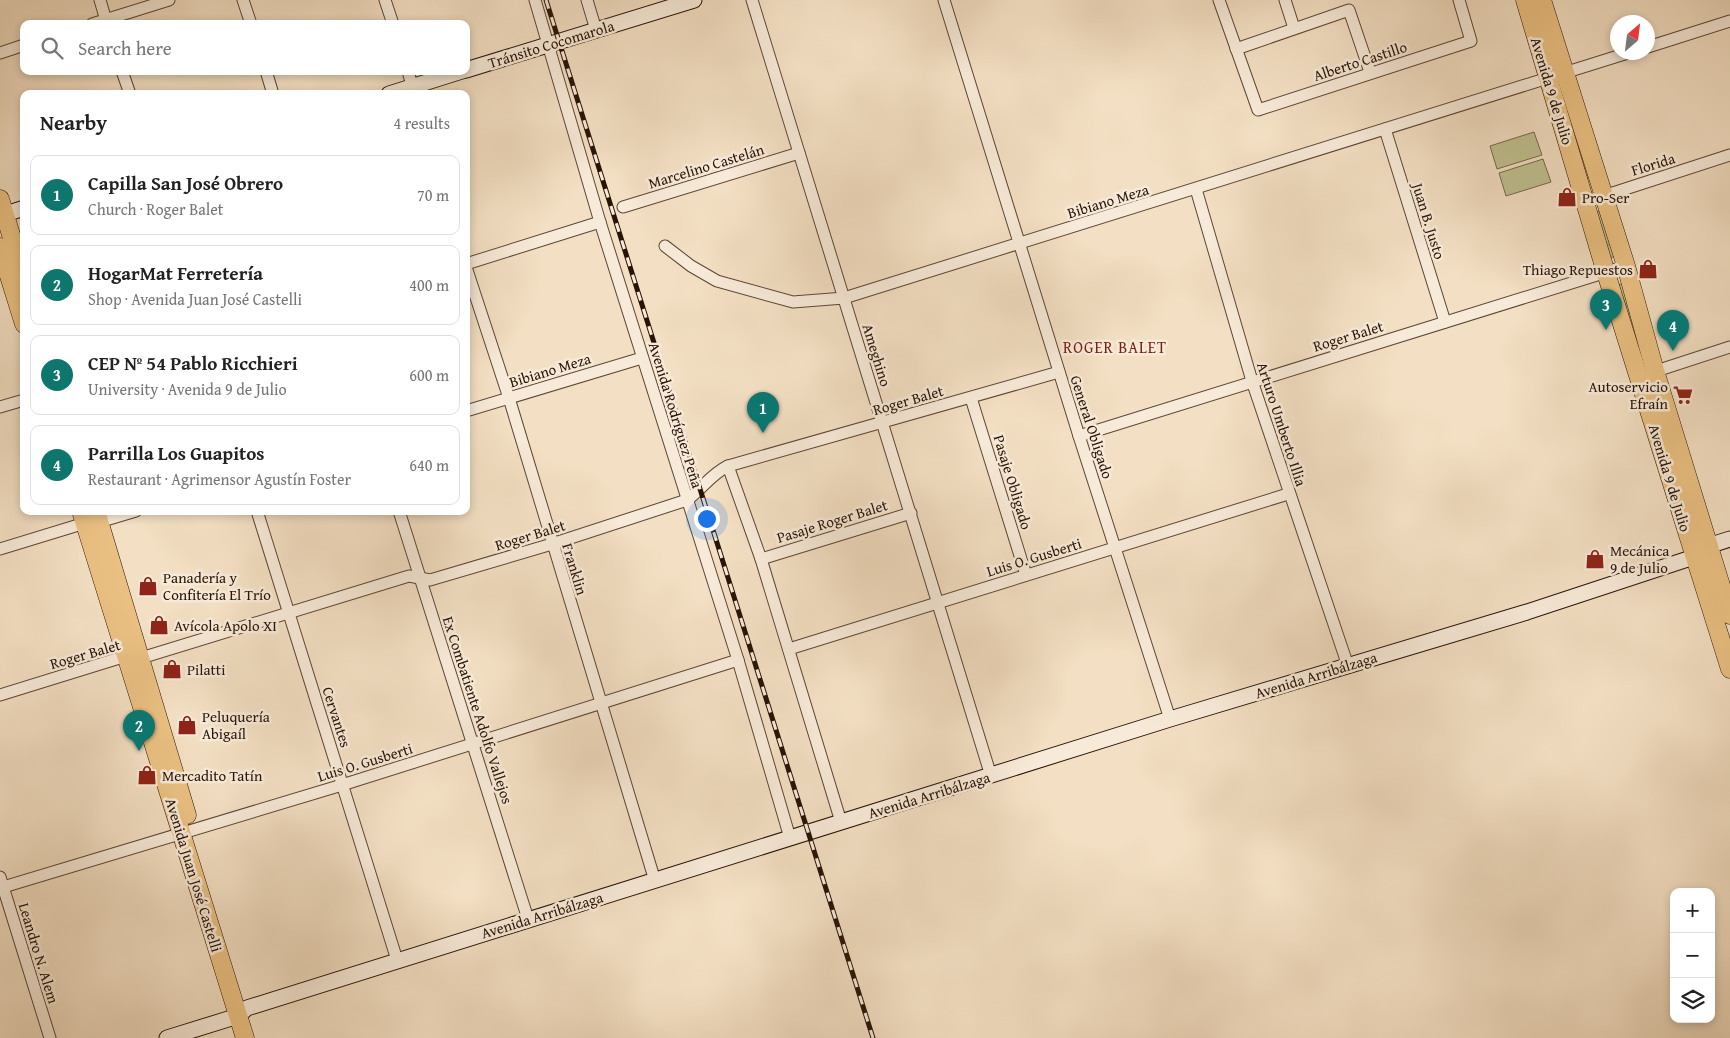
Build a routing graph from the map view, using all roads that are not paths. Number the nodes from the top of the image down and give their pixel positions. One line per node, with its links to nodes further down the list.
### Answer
1 (100, 0): 15 (street)
2 (169, 0): 16 (street)
3 (243, 0): 17 (street)
4 (385, 0): 18 (street)
5 (535, 0): 22 (street, Avenida Rodríguez Peña)
6 (587, 0): 21 (street)
7 (694, 0): 21 (main road, Tránsito Cocomarola)
8 (752, 0): 39 (street, Ameghino)
9 (944, 0): 48 (street, General Obligado)
10 (1220, 0): 25 (street)
11 (1285, 0): 20 (street)
12 (1459, 0): 29 (street, Alberto Castillo)
13 (1525, 0): 34 (main road, Avenida 9 de Julio)
14 (1542, 0): 34 (main road, Avenida 9 de Julio)
15 (105, 20)
16 (112, 20)
17 (250, 20)
18 (391, 20)
19 (1730, 20): 23 (street)
20 (1294, 28): 25 (street); 29 (street)
21 (596, 30): 22 (main road, Tránsito Cocomarola)
22 (549, 45): 28 (main road, Tránsito Cocomarola); 47 (street, Avenida Rodríguez Peña)
23 (1655, 45)
24 (20, 46): 26 (street)
25 (1236, 48): 29 (street, Alberto Castillo)
26 (0, 53)
27 (1610, 59): 34 (street, Bibiano Meza)
28 (470, 69)
29 (1370, 72)
30 (123, 75): 35 (street)
31 (267, 75): 36 (street)
32 (409, 75): 37 (street)
33 (452, 75): 37 (main road)
34 (1557, 76): 38 (street, Bibiano Meza); 42 (main road, Avenida 9 de Julio); 43 (main road, Avenida 9 de Julio)
35 (129, 90)
36 (273, 90)
37 (413, 90)
38 (1385, 128): 41 (street, Bibiano Meza); 58 (street, Juan B. Justo)
39 (799, 153): 44 (street, Marcelino Castelán); 56 (street, Ameghino)
40 (1730, 155): 42 (street, Florida)
41 (1196, 189): 48 (street, Bibiano Meza); 63 (street, Arturo Umberto Illia)
42 (1604, 195): 43 (street, Florida); 53 (main road, Avenida 9 de Julio)
43 (1585, 202): 54 (main road, Avenida 9 de Julio)
44 (623, 207)
45 (20, 208): 46 (main road)
46 (2, 210): 51 (main road)
47 (600, 222): 52 (street); 60 (street, Avenida Rodríguez Peña)
48 (1020, 245): 56 (street, Bibiano Meza); 61 (street, General Obligado)
49 (665, 246): 56 (street, Bibiano Meza)
50 (0, 247): 57 (main road)
51 (20, 265)
52 (470, 265)
53 (1626, 266): 54 (street, Roger Balet); 62 (main road, Avenida 9 de Julio)
54 (1606, 273): 58 (street, Roger Balet); 62 (main road, Avenida 9 de Julio)
55 (470, 278): 64 (street, Franklin)
56 (844, 298): 69 (street, Ameghino)
57 (20, 311)
58 (1445, 322): 63 (street, Roger Balet)
59 (1730, 347): 62 (street)
60 (642, 358): 64 (street, Bibiano Meza); 73 (street, Avenida Rodríguez Peña)
61 (1059, 372): 65 (street, Roger Balet); 70 (street, General Obligado)
62 (1647, 374): 83 (main road, Avenida 9 de Julio)
63 (1252, 381): 70 (street, Roger Balet); 72 (street, Arturo Umberto Illia)
64 (509, 398): 68 (street, Bibiano Meza); 80 (street, Franklin)
65 (971, 398): 69 (street, Roger Balet); 85 (street, Pasaje Obligado)
66 (20, 401): 67 (street)
67 (0, 407)
68 (470, 410)
69 (883, 422): 71 (street, Roger Balet); 74 (street, Ameghino)
70 (1079, 436): 81 (street, General Obligado)
71 (728, 466): 73 (street, Roger Balet); 84 (street)
72 (1288, 494): 81 (street, Luis O. Gusberti); 93 (street, Arturo Umberto Illia)
73 (687, 500): 80 (street, Roger Balet); 92 (street, Avenida Rodríguez Peña)
74 (911, 513): 84 (street, Pasaje Roger Balet); 87 (street, Ameghino)
75 (105, 515): 78 (street)
76 (258, 515): 88 (street, Cervantes)
77 (401, 515): 86 (street, Ex Combatiente Adolfo Vallejos)
78 (90, 517): 82 (street); 91 (main road, Avenida Juan José Castelli)
79 (1730, 540): 83 (main road, Avenida Arribálzaga)
80 (552, 544): 86 (street, Roger Balet); 96 (street, Franklin)
81 (1116, 547): 85 (street, Luis O. Gusberti); 97 (street, General Obligado)
82 (0, 549)
83 (1701, 552): 89 (main road, Avenida 9 de Julio); 93 (main road, Avenida Arribálzaga); 94 (main road, Avenida 9 de Julio)
84 (762, 559): 90 (street)
85 (1026, 574): 87 (street, Luis O. Gusberti)
86 (419, 578): 88 (street, Roger Balet); 98 (street, Ex Combatiente Adolfo Vallejos)
87 (938, 602): 90 (street, Luis O. Gusberti); 99 (street, Ameghino)
88 (288, 612): 91 (street, Roger Balet); 100 (street, Cervantes)
89 (1730, 615)
90 (789, 649): 101 (street)
91 (133, 657): 95 (street, Roger Balet); 102 (main road, Avenida Juan José Castelli)
92 (738, 660): 96 (street, Luis O. Gusberti); 103 (street, Avenida Rodríguez Peña)
93 (1348, 666): 97 (main road, Avenida Arribálzaga)
94 (1730, 669)
95 (0, 695)
96 (601, 704): 98 (street, Luis O. Gusberti); 104 (street, Franklin)
97 (1170, 719): 99 (main road, Avenida Arribálzaga)
98 (474, 744): 100 (street, Luis O. Gusberti); 106 (street, Ex Combatiente Adolfo Vallejos)
99 (991, 776): 101 (main road, Avenida Arribálzaga)
100 (342, 784): 102 (street, Luis O. Gusberti); 107 (street, Cervantes)
101 (841, 822): 103 (main road, Avenida Arribálzaga)
102 (186, 832): 105 (street, Luis O. Gusberti); 108 (main road, Avenida Juan José Castelli)
103 (790, 838): 104 (main road, Avenida Arribálzaga)
104 (655, 881): 106 (main road, Avenida Arribálzaga)
105 (1, 884): 109 (street, Leandro N. Alem)
106 (528, 919): 107 (main road, Avenida Arribálzaga)
107 (398, 960): 108 (main road, Avenida Arribálzaga)
108 (243, 1012): 110 (main road, Avenida Arribálzaga); 111 (main road, Avenida Juan José Castelli); 112 (main road, Avenida Juan José Castelli)
109 (50, 1038)
110 (167, 1038)
111 (245, 1038)
112 (257, 1038)

